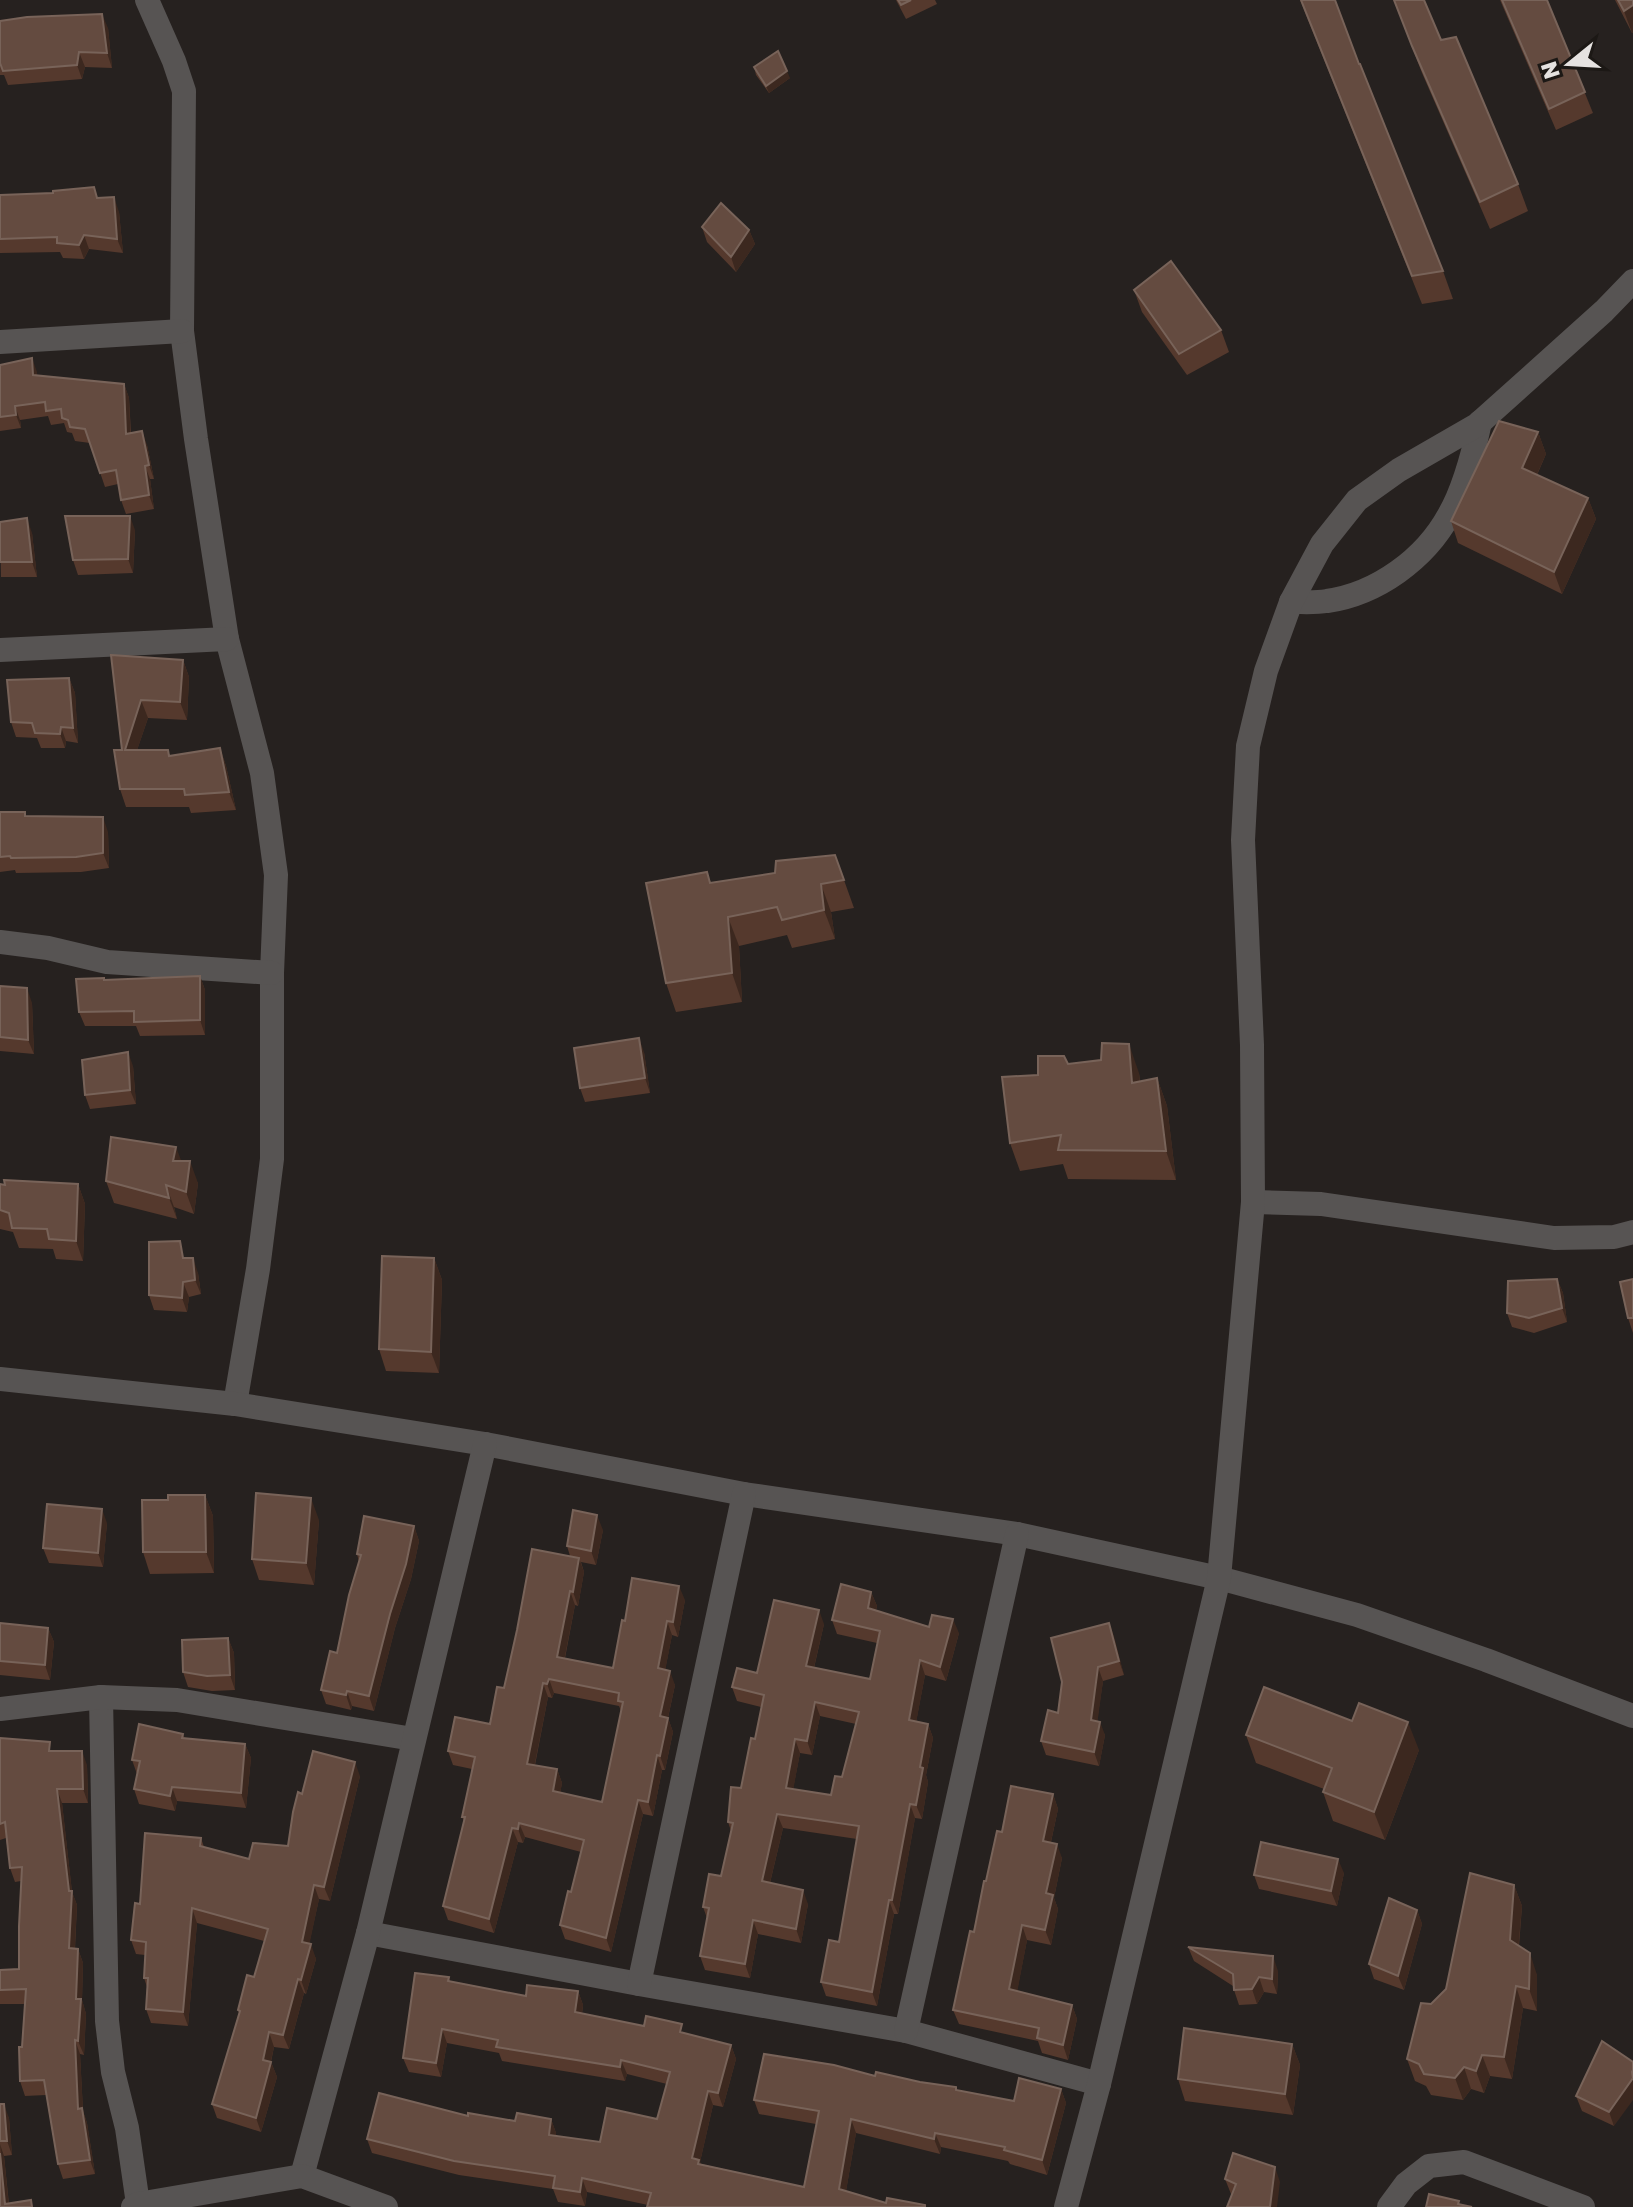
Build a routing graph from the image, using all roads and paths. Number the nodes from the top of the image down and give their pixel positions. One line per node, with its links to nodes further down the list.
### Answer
1 (147, 0): 3 (street)
2 (1633, 281): 5 (street)
3 (182, 331): 4 (street); 7 (street)
4 (0, 342)
5 (1480, 422): 6 (street); 6 (street)
6 (1291, 602): 11 (street)
7 (227, 639): 8 (street); 10 (street)
8 (0, 650)
9 (0, 942): 10 (street)
10 (272, 973): 14 (street)
11 (1253, 1202): 12 (street); 18 (street)
12 (1633, 1232)
13 (0, 1379): 14 (street)
14 (235, 1404): 15 (street)
15 (485, 1444): 16 (street); 22 (street)
16 (744, 1494): 17 (street); 24 (street)
17 (1017, 1534): 18 (street); 25 (street)
18 (1219, 1578): 21 (street); 26 (street)
19 (101, 1697): 20 (street); 22 (street); 28 (street)
20 (0, 1709)
21 (1633, 1716)
22 (413, 1739): 23 (street)
23 (368, 1933): 24 (street); 27 (street)
24 (639, 1984): 25 (street)
25 (906, 2031): 26 (street)
26 (1099, 2084): 30 (street)
27 (302, 2176): 28 (street); 29 (street)
28 (135, 2205)
29 (386, 2207)
30 (1066, 2207)
31 (1389, 2207): 32 (street)
32 (1583, 2207)

